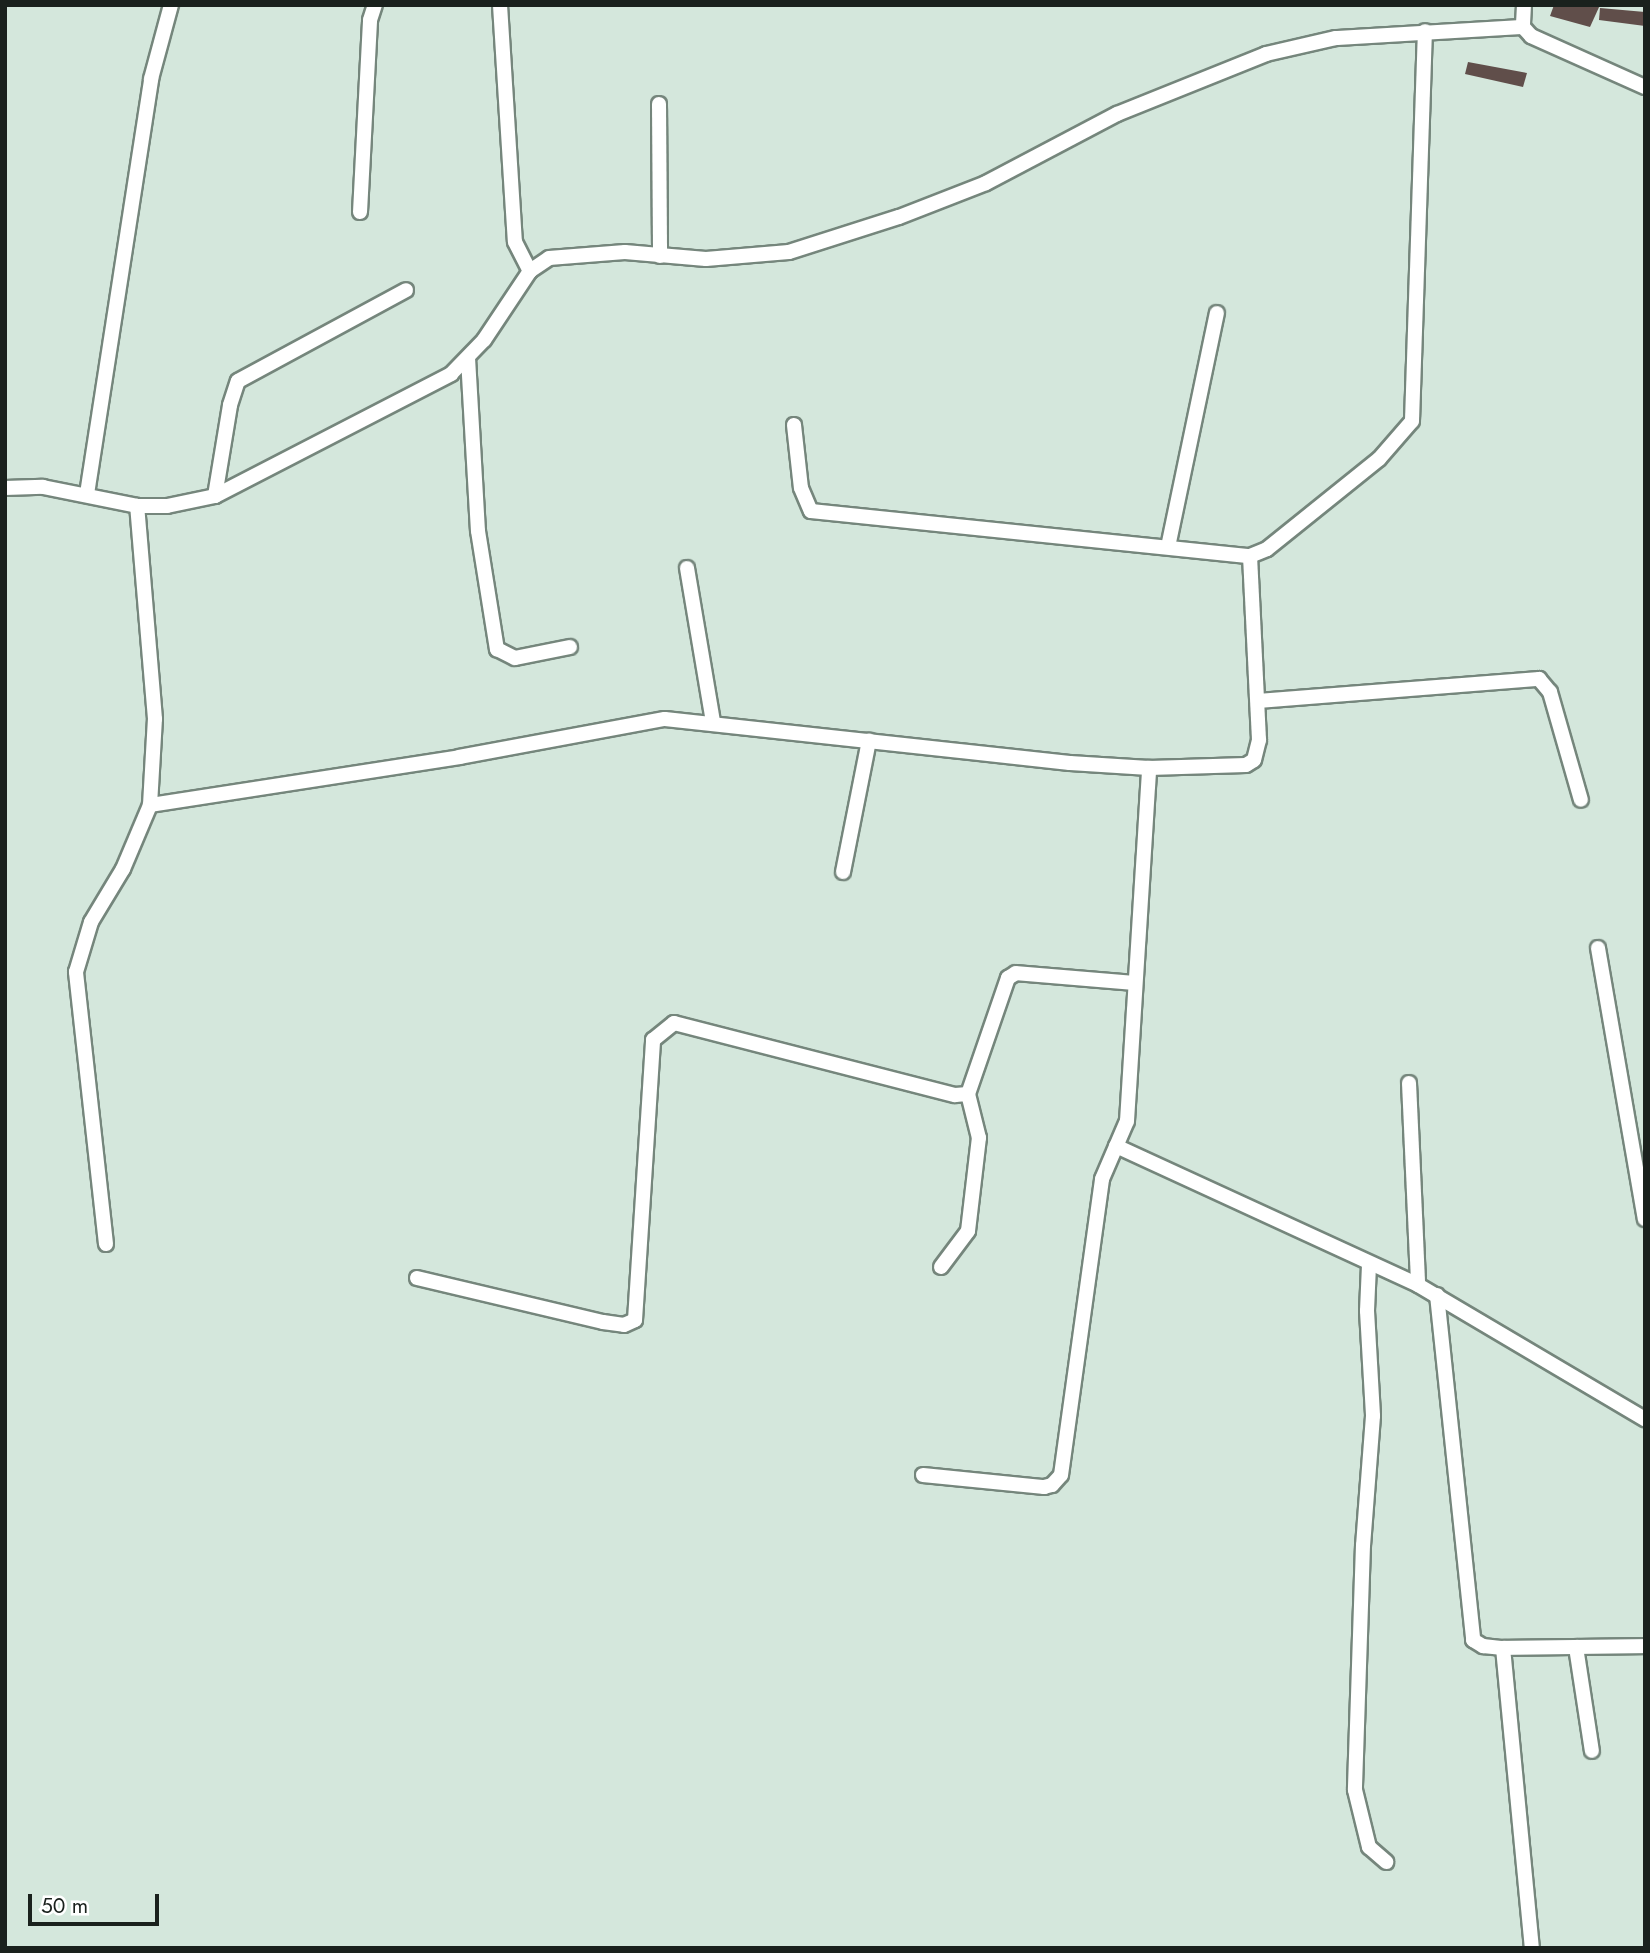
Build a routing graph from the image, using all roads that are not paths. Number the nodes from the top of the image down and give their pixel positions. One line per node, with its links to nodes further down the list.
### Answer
1 (171, 5): 17 (street)
2 (375, 5): 9 (street)
3 (500, 5): 11 (street)
4 (1524, 5): 5 (street)
5 (1523, 27): 6 (street); 7 (street)
6 (1425, 31): 10 (street); 21 (street)
7 (1645, 88)
8 (659, 104): 10 (street)
9 (360, 212)
10 (660, 256): 11 (street)
11 (530, 271): 14 (street)
12 (407, 290): 18 (street)
13 (1217, 313): 20 (street)
14 (468, 358): 18 (street); 23 (street)
15 (794, 425): 20 (street)
16 (5, 488): 17 (street)
17 (88, 494): 19 (street)
18 (215, 496): 19 (street)
19 (137, 506): 29 (street)
20 (1168, 547): 21 (street)
21 (1250, 556): 24 (street)
22 (687, 568): 25 (street)
23 (570, 647)
24 (1258, 701): 27 (street); 28 (street)
25 (713, 721): 26 (street); 29 (street)
26 (869, 741): 27 (street); 30 (street)
27 (1149, 768): 32 (street)
28 (1581, 800)
29 (150, 805): 37 (street)
30 (843, 872)
31 (1598, 948): 36 (street)
32 (1134, 983): 34 (street); 35 (street)
33 (1409, 1083): 41 (street)
34 (968, 1094): 39 (street); 40 (street)
35 (1116, 1146): 38 (street); 44 (street)
36 (1645, 1219)
37 (106, 1244)
38 (1369, 1265): 41 (street); 49 (street)
39 (941, 1268)
40 (417, 1278)
41 (1418, 1285): 42 (street)
42 (1437, 1295): 43 (street); 46 (street)
43 (1645, 1419)
44 (923, 1475)
45 (1645, 1646): 47 (street)
46 (1503, 1647): 47 (street); 50 (street)
47 (1576, 1647): 48 (street)
48 (1592, 1751)
49 (1386, 1862)
50 (1532, 1948)

